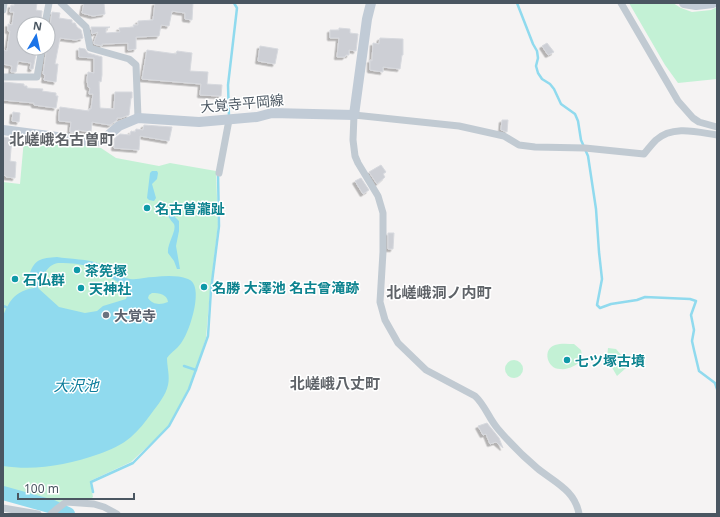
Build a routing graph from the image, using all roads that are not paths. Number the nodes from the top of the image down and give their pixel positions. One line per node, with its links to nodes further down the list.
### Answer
1 (4, 3): 8 (street)
2 (49, 3): 9 (street)
3 (61, 3): 13 (street)
4 (370, 3): 12 (main road)
5 (621, 3): 15 (street)
6 (684, 3): 7 (main road)
7 (713, 3)
8 (3, 10)
9 (47, 16)
10 (41, 56): 11 (street)
11 (3, 77)
12 (354, 115): 14 (main road, 大覚寺平岡線); 17 (street); 23 (street)
13 (138, 118): 14 (main road, 大覚寺平岡線); 16 (main road, 大覚寺平岡線)
14 (229, 120): 18 (street)
15 (717, 126)
16 (3, 130)
17 (717, 135)
18 (219, 173)
19 (3, 508): 20 (street)
20 (38, 514)
21 (52, 514): 22 (street)
22 (117, 514)
23 (579, 514)

